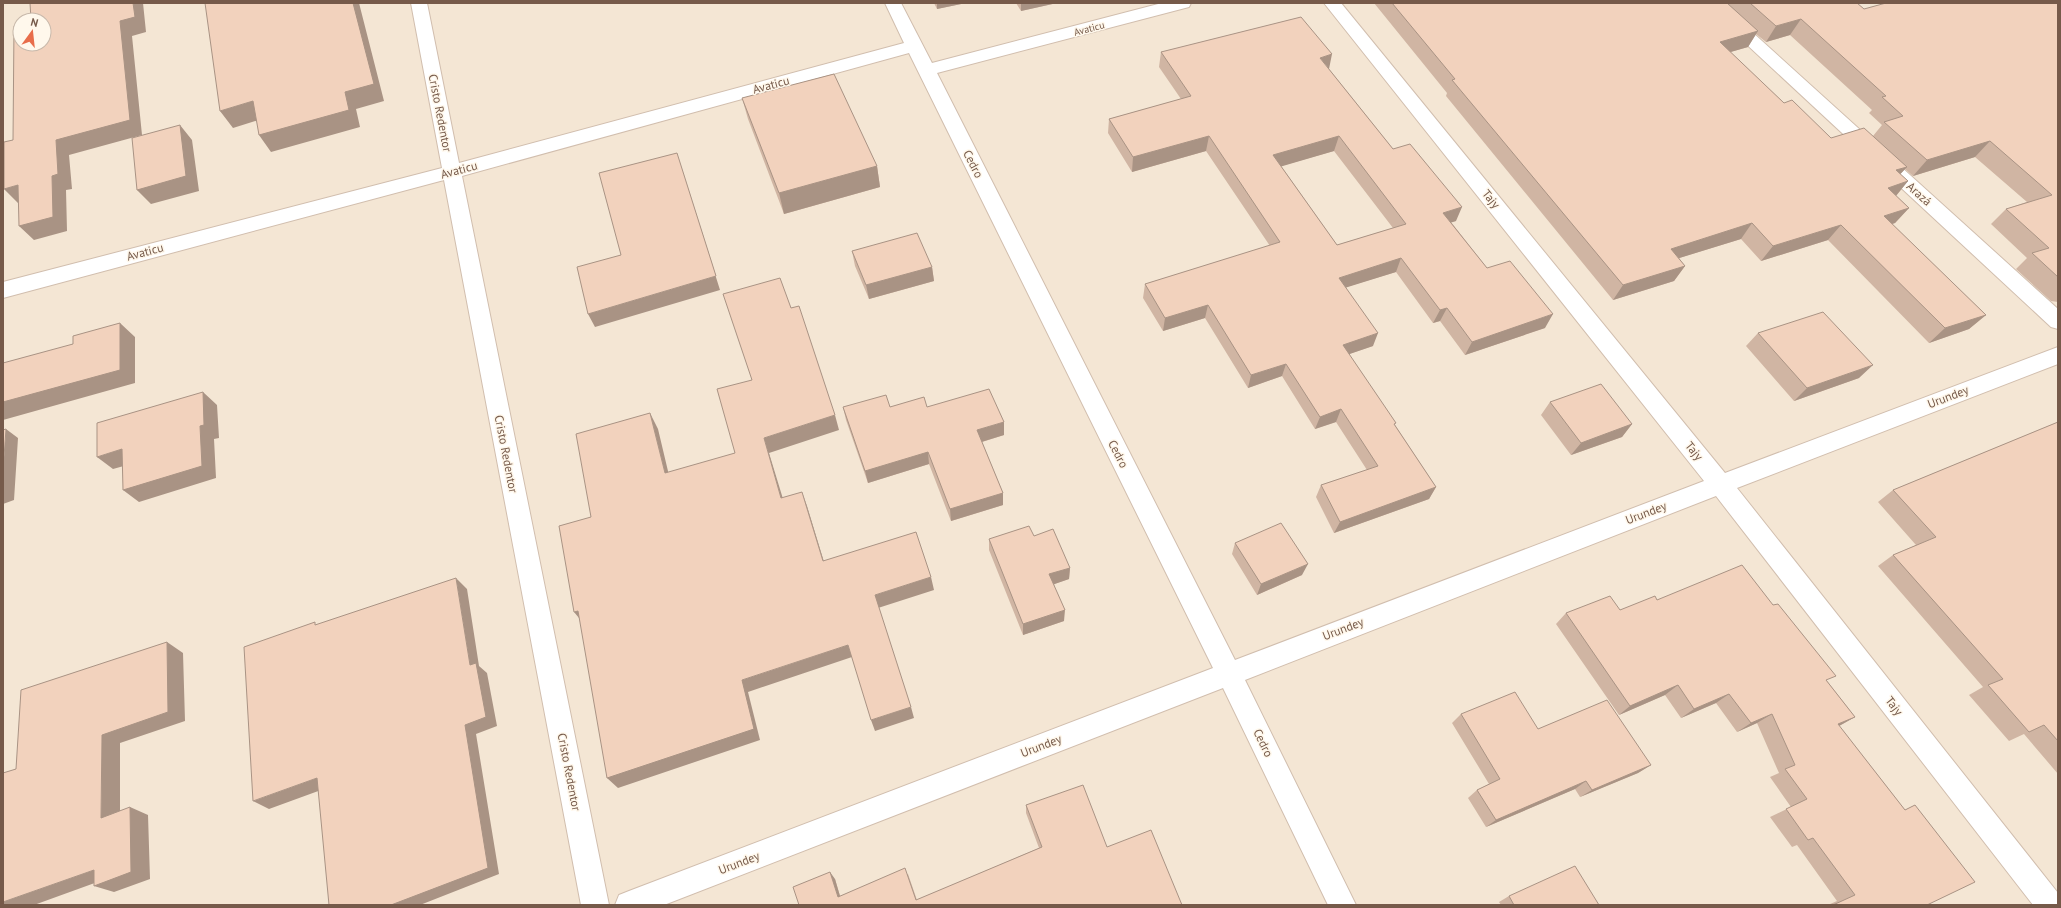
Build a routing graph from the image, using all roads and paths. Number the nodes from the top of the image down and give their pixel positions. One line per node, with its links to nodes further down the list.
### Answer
1 (419, 3): 8 (street, Cristo Redentor)
2 (893, 3): 6 (street, Cedro)
3 (1183, 3): 7 (street, Avaticu)
4 (1332, 3): 12 (street, Tajy)
5 (1710, 3): 10 (street, Arazá)
6 (914, 46): 7 (street, Cedro); 8 (street, Avaticu)
7 (926, 70): 13 (street, Cedro)
8 (451, 172): 9 (street, Avaticu); 14 (street, Cristo Redentor)
9 (3, 290)
10 (2058, 321)
11 (2058, 355): 12 (street, Urundey)
12 (1720, 484): 13 (street, Urundey); 17 (street, Tajy)
13 (1229, 674): 15 (street, Urundey); 16 (street, Cedro)
14 (595, 905)
15 (629, 905)
16 (1342, 905)
17 (2050, 905)

